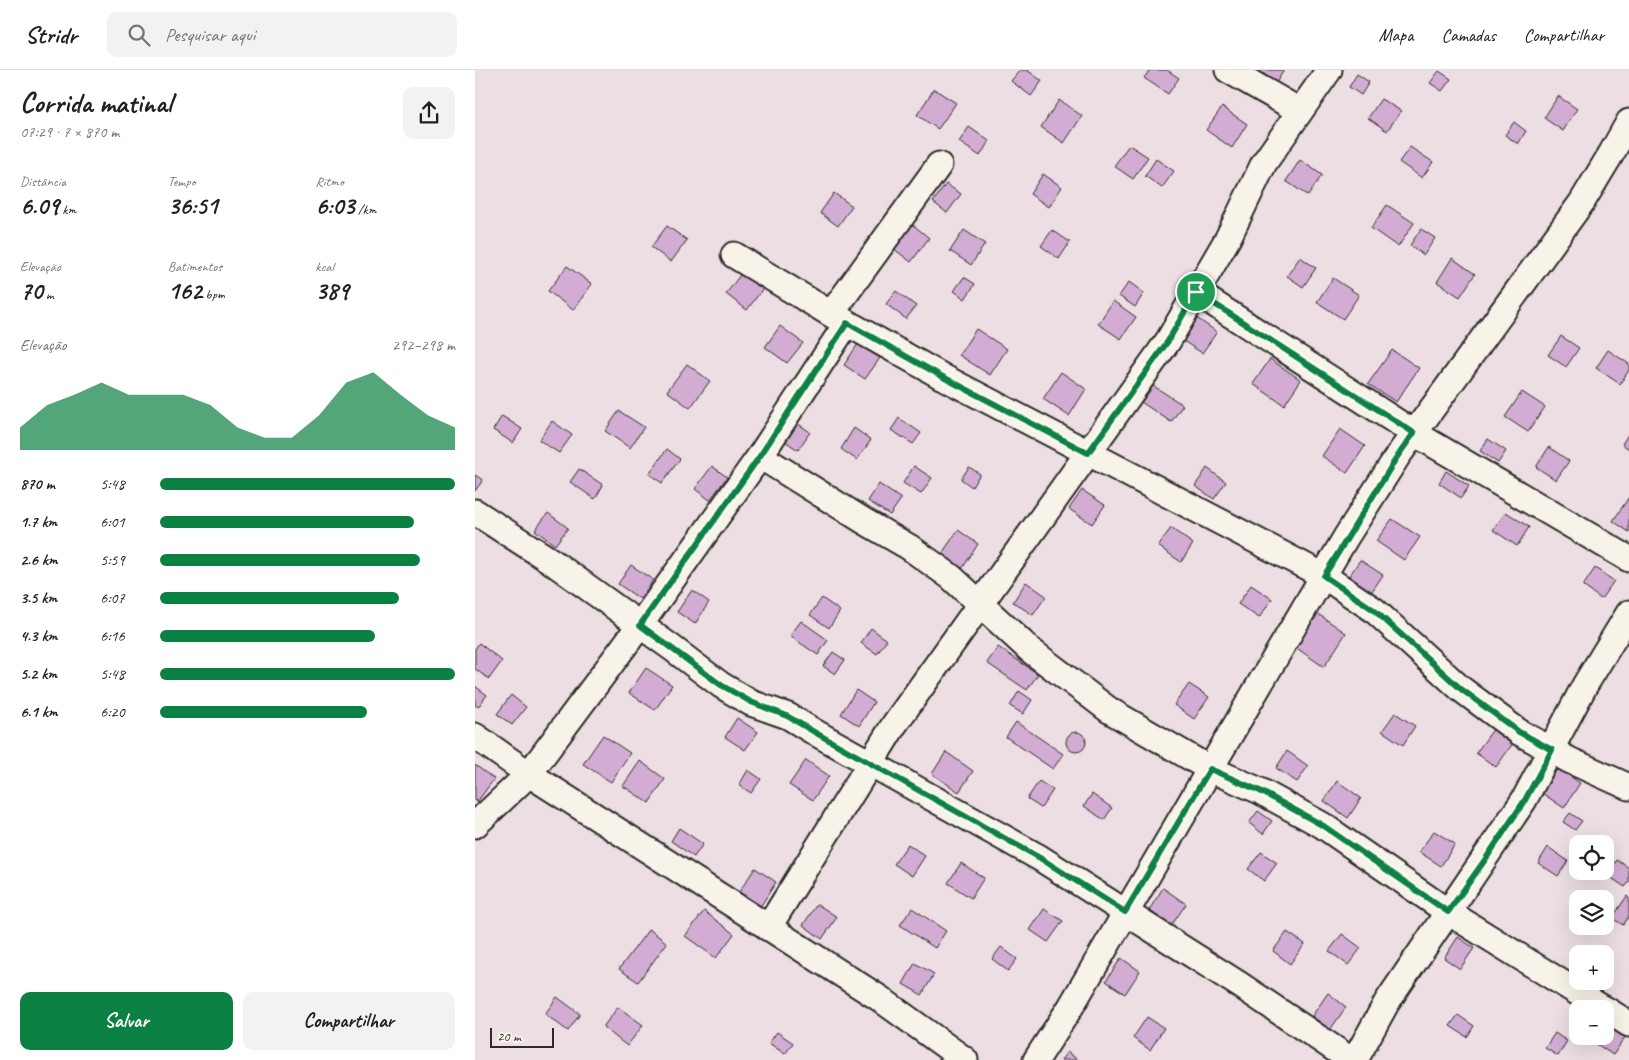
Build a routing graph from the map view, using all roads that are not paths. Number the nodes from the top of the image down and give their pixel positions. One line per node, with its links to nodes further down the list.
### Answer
1 (1228, 70): 3 (street)
2 (1329, 70): 3 (street)
3 (1301, 111): 7 (street)
4 (1629, 122): 9 (street)
5 (939, 165): 8 (street)
6 (734, 255): 8 (street)
7 (1196, 292): 9 (street); 10 (street)
8 (839, 318): 10 (street); 11 (street)
9 (1414, 433): 13 (street); 14 (street)
10 (1088, 453): 14 (street); 15 (street)
11 (760, 456): 15 (street); 17 (street)
12 (475, 512): 17 (street)
13 (1629, 560)
14 (1324, 576): 19 (street); 21 (street)
15 (980, 605): 20 (street); 21 (street)
16 (1629, 613): 19 (street)
17 (640, 625): 20 (street); 22 (street)
18 (475, 736): 22 (street)
19 (1552, 750): 23 (street); 26 (street)
20 (870, 763): 25 (street); 27 (street)
21 (1210, 769): 25 (street); 26 (street)
22 (529, 774): 24 (street); 27 (street)
23 (1629, 787)
24 (475, 825)
25 (1125, 912): 32 (street); 33 (street)
26 (1448, 912): 28 (street); 33 (street)
27 (768, 928): 31 (street)
28 (1590, 1000)
29 (1614, 1015): 30 (street)
30 (1629, 1024)
31 (965, 1060)
32 (1035, 1060)
33 (1353, 1060)

